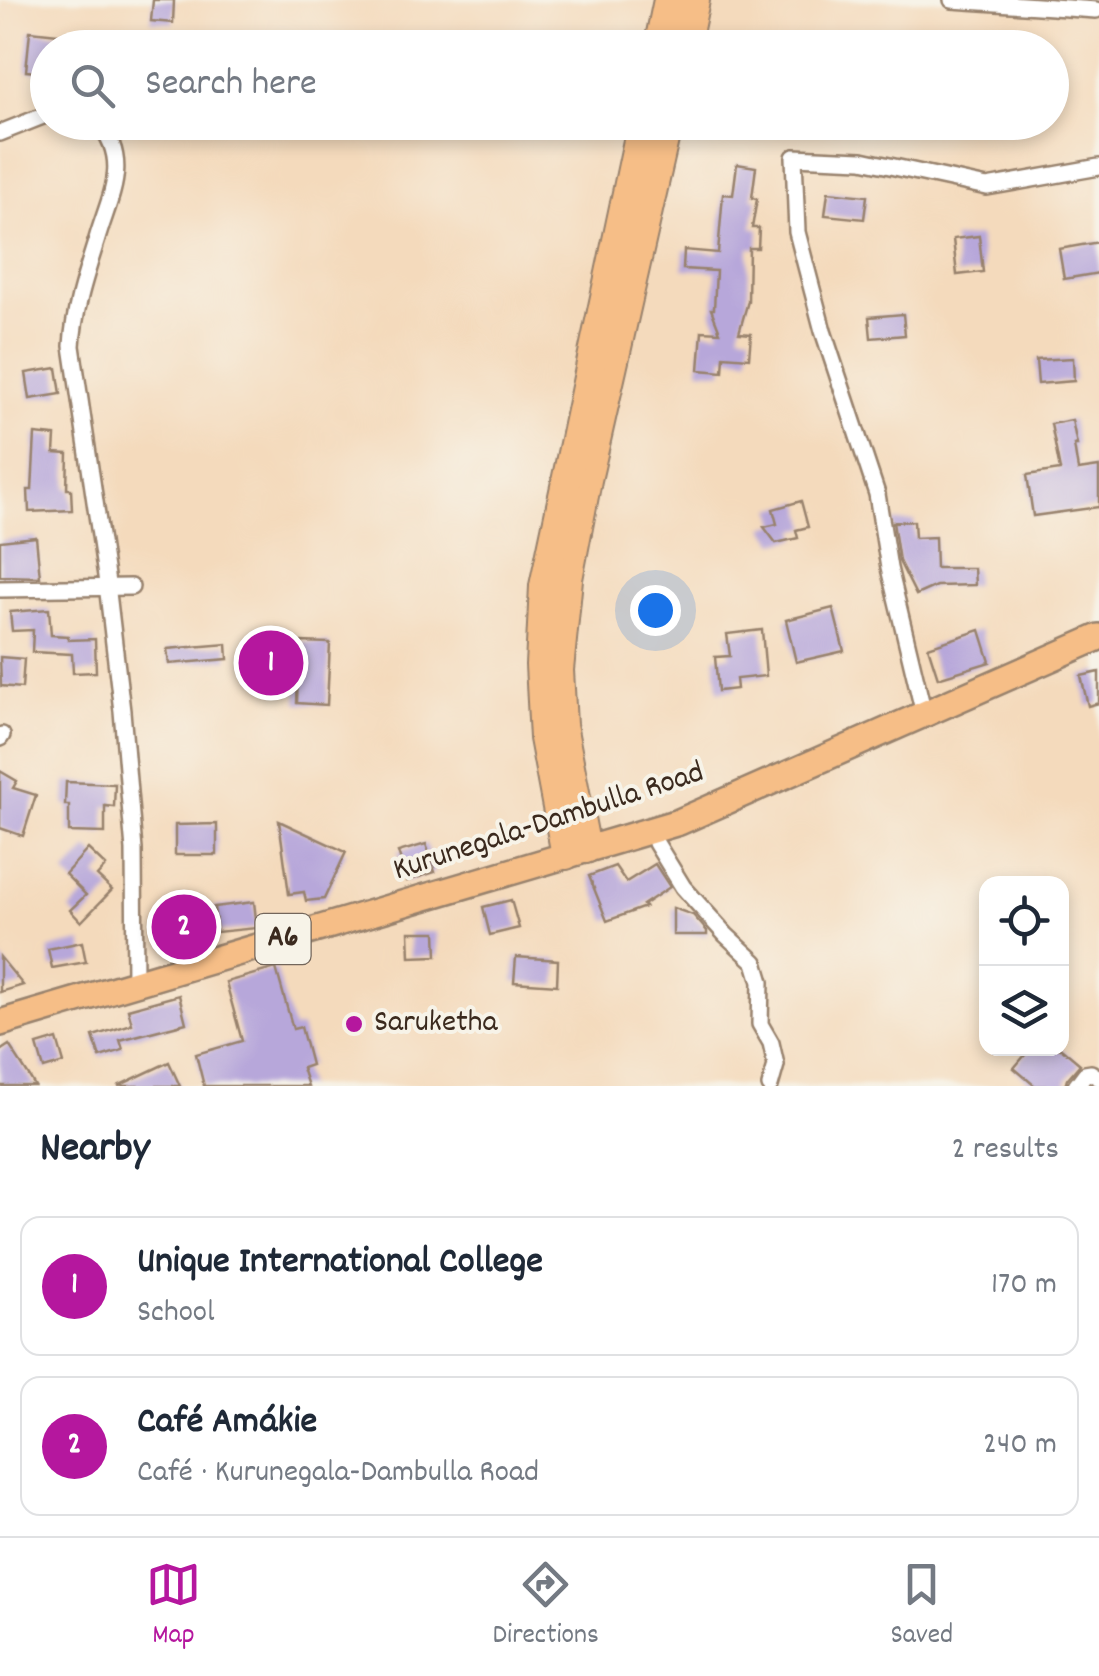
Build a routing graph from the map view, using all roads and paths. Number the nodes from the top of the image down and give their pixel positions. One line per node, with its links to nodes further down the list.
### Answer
1 (668, 0): 5 (highway)
2 (695, 0): 6 (highway)
3 (952, 0): 4 (street)
4 (1096, 12)
5 (662, 30)
6 (689, 30)
7 (30, 122): 8 (street)
8 (0, 134)
9 (110, 140): 14 (street)
10 (638, 140): 19 (highway)
11 (664, 140): 19 (highway)
12 (1099, 167): 17 (street)
13 (131, 586): 14 (street)
14 (107, 587): 15 (street); 20 (street)
15 (0, 589)
16 (1099, 637): 17 (highway, Kurunegala-Dambulla Road / A6)
17 (924, 714): 19 (highway, Kurunegala-Dambulla Road / A6)
18 (656, 843): 23 (street)
19 (576, 852): 20 (highway, Kurunegala-Dambulla Road / A6)
20 (135, 983): 21 (highway, Kurunegala-Dambulla Road / A6)
21 (0, 1023)
22 (1099, 1078): 24 (street)
23 (770, 1086)
24 (1076, 1086)

